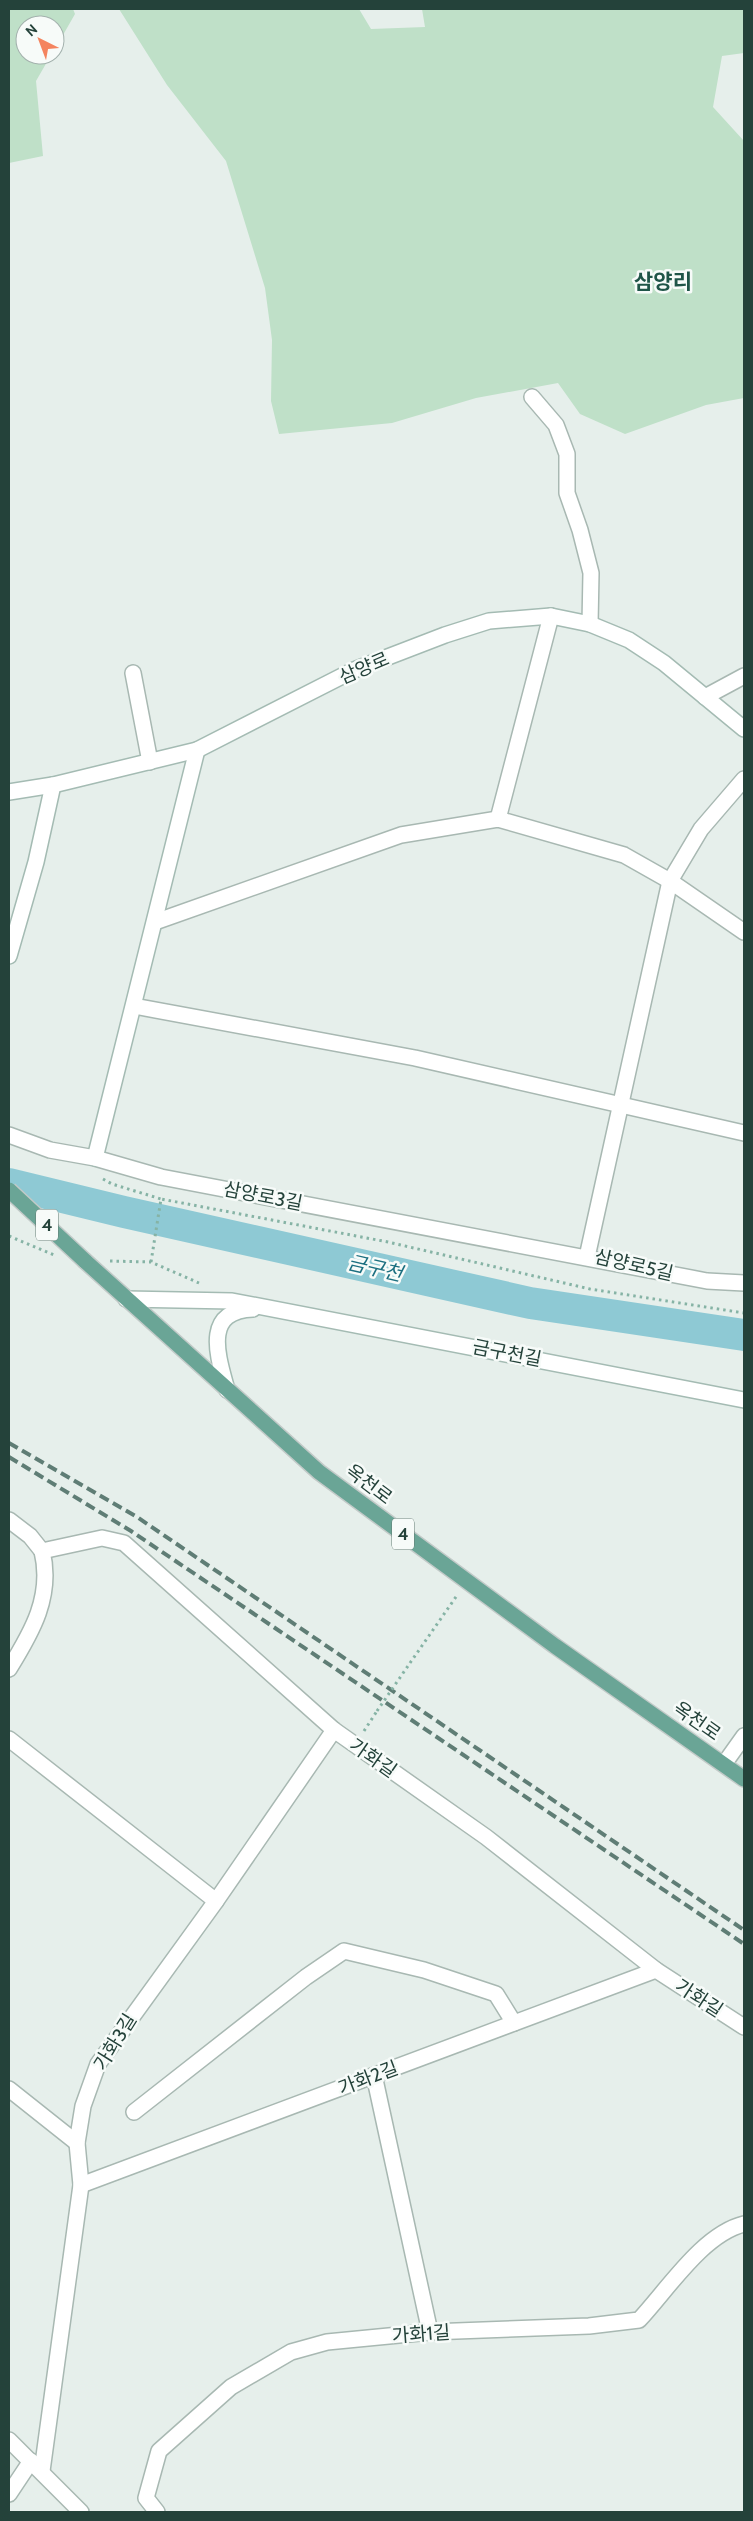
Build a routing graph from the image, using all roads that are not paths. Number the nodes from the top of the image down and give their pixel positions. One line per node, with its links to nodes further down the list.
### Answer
1 (532, 397): 3 (street)
2 (551, 616): 3 (street, 삼양로); 8 (street, 삼양로); 13 (street)
3 (590, 624): 6 (street, 삼양로)
4 (133, 673): 9 (street)
5 (744, 676): 6 (street)
6 (705, 697): 7 (street, 삼양로)
7 (744, 729)
8 (197, 750): 9 (street, 삼양로); 15 (street)
9 (150, 762): 11 (street, 삼양로)
10 (744, 779): 14 (street, 삼양로5길)
11 (53, 785): 12 (street, 삼양로); 17 (street)
12 (9, 792)
13 (498, 819): 14 (street); 15 (street)
14 (670, 881): 16 (street); 19 (street, 삼양로5길)
15 (155, 922): 18 (street)
16 (744, 932)
17 (9, 956)
18 (134, 1006): 19 (street); 22 (street)
19 (621, 1103): 20 (street); 24 (street, 삼양로5길)
20 (744, 1133)
21 (9, 1135): 22 (street, 삼양로3길)
22 (95, 1158): 24 (street, 삼양로3길)
23 (9, 1190): 26 (main road, 옥천로 / 4, bridge)
24 (587, 1256): 25 (street, 삼양로5길)
25 (744, 1283)
26 (126, 1299): 27 (street); 28 (main road, 옥천로 / 4)
27 (270, 1308): 28 (street); 29 (street, 금구천길)
28 (227, 1390): 36 (main road, 옥천로 / 4)
29 (744, 1400)
30 (9, 1520): 31 (street)
31 (42, 1551): 32 (street); 33 (street, 가화길)
32 (9, 1669)
33 (334, 1730): 38 (street, 가화3길); 39 (street, 가화길)
34 (744, 1736): 36 (street, 옥천로)
35 (9, 1739): 38 (street)
36 (724, 1764): 37 (main road, 옥천로 / 4)
37 (744, 1779)
38 (216, 1901): 45 (street, 가화3길)
39 (656, 1970): 40 (street, 가화2길); 41 (street, 가화길)
40 (514, 2023): 42 (street, 가화2길); 44 (street)
41 (744, 2027)
42 (374, 2075): 46 (street, 가화2길); 48 (street)
43 (9, 2089): 45 (street)
44 (134, 2112)
45 (77, 2144): 46 (street, 가화3길)
46 (80, 2185): 50 (street, 가화3길)
47 (744, 2224): 48 (street, 가화1길)
48 (430, 2332): 53 (street, 가화1길)
49 (9, 2440): 50 (street)
50 (36, 2466): 51 (street); 52 (street)
51 (9, 2494)
52 (81, 2512)
53 (157, 2512)

